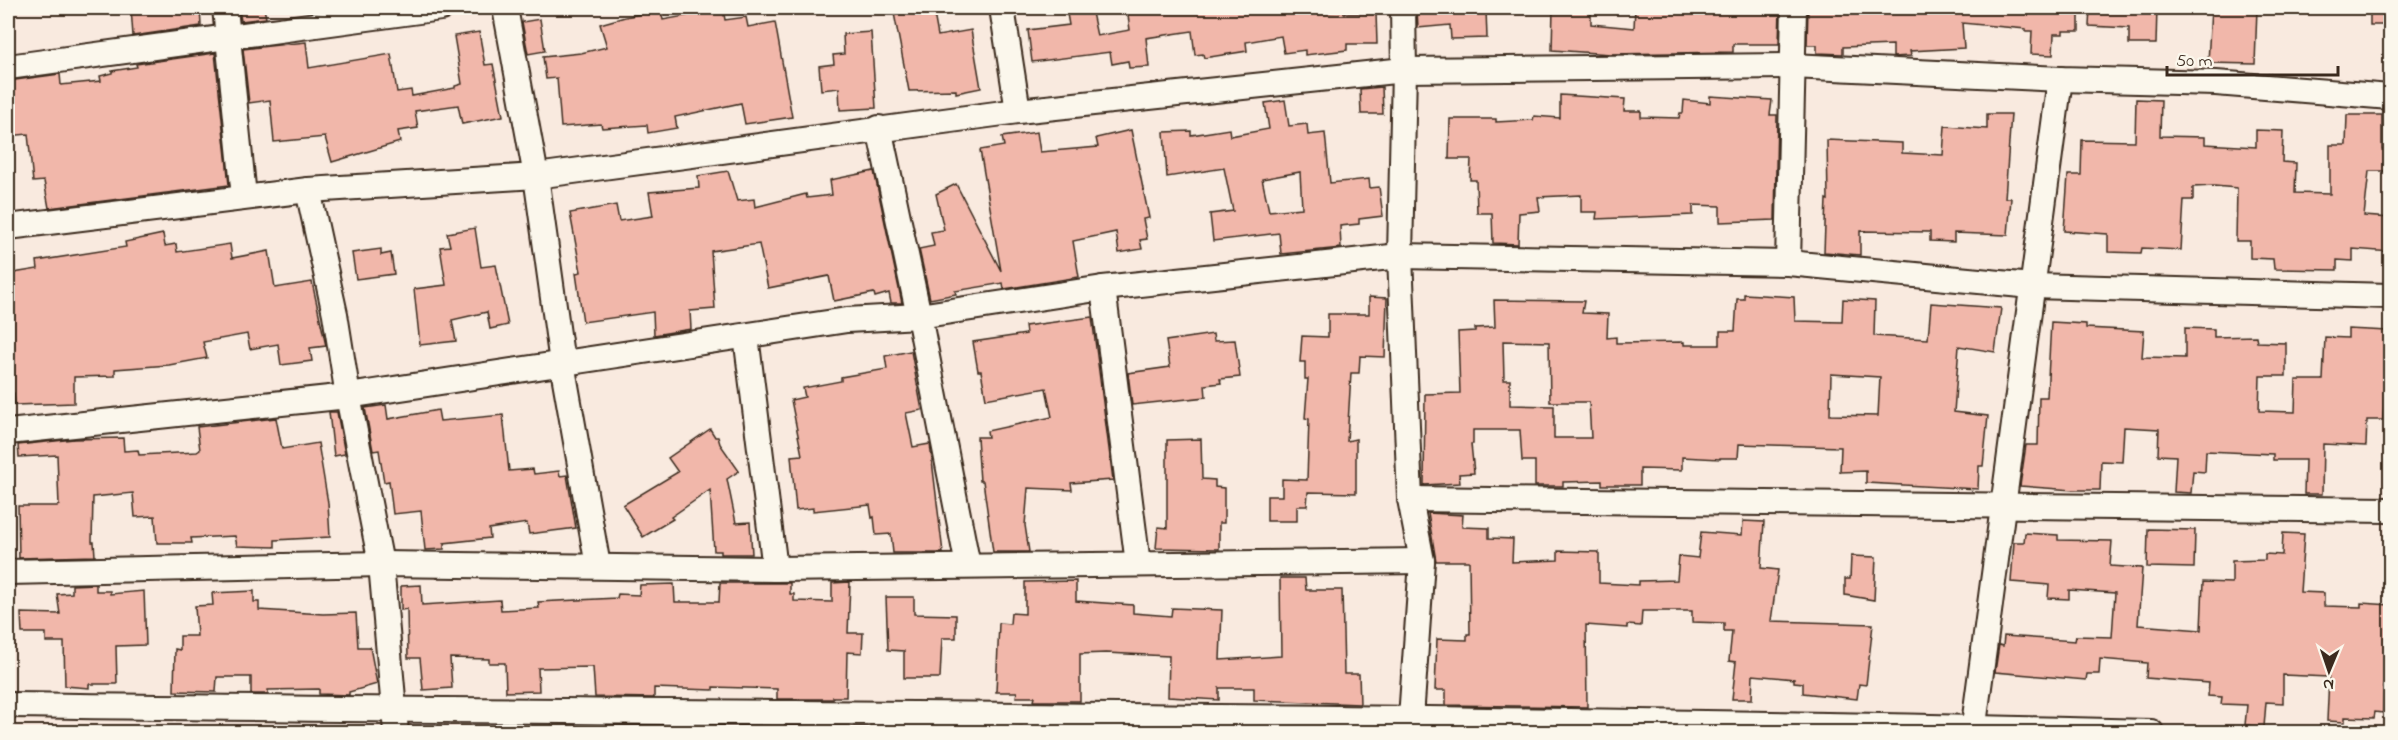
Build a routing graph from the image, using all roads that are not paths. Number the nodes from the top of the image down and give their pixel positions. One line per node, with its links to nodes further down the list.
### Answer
1 (225, 8): 7 (street)
2 (441, 8): 7 (street)
3 (505, 8): 15 (street)
4 (1002, 8): 13 (street)
5 (1403, 8): 10 (street)
6 (1794, 8): 8 (street)
7 (228, 36): 9 (street); 17 (street)
8 (1792, 66): 10 (street); 11 (street); 20 (street)
9 (8, 67)
10 (1404, 70): 13 (street); 19 (street)
11 (2060, 79): 12 (street); 21 (street)
12 (2391, 98)
13 (1018, 111): 14 (street)
14 (879, 128): 15 (street); 24 (street)
15 (536, 176): 16 (street); 26 (street)
16 (308, 190): 17 (street); 27 (street)
17 (244, 197): 18 (street)
18 (8, 227)
19 (1400, 256): 20 (street); 22 (street); 29 (street)
20 (1788, 263): 21 (street)
21 (2032, 286): 23 (street); 30 (street)
22 (1104, 288): 24 (street); 34 (street)
23 (2391, 296)
24 (920, 316): 25 (street); 36 (street)
25 (746, 336): 26 (street); 37 (street)
26 (562, 363): 27 (street); 35 (street)
27 (348, 396): 28 (street); 33 (street)
28 (8, 432)
29 (1410, 499): 30 (street); 32 (street)
30 (2004, 507): 31 (street); 42 (street)
31 (2391, 510)
32 (1422, 561): 34 (street); 41 (street)
33 (381, 564): 35 (street); 38 (street); 40 (street)
34 (1138, 564): 36 (street)
35 (598, 566): 37 (street)
36 (968, 566): 37 (street)
37 (775, 569)
38 (8, 572)
39 (8, 705): 40 (street)
40 (394, 721): 41 (street)
41 (1412, 725): 42 (street)
42 (1974, 730): 43 (street)
43 (2151, 732)

